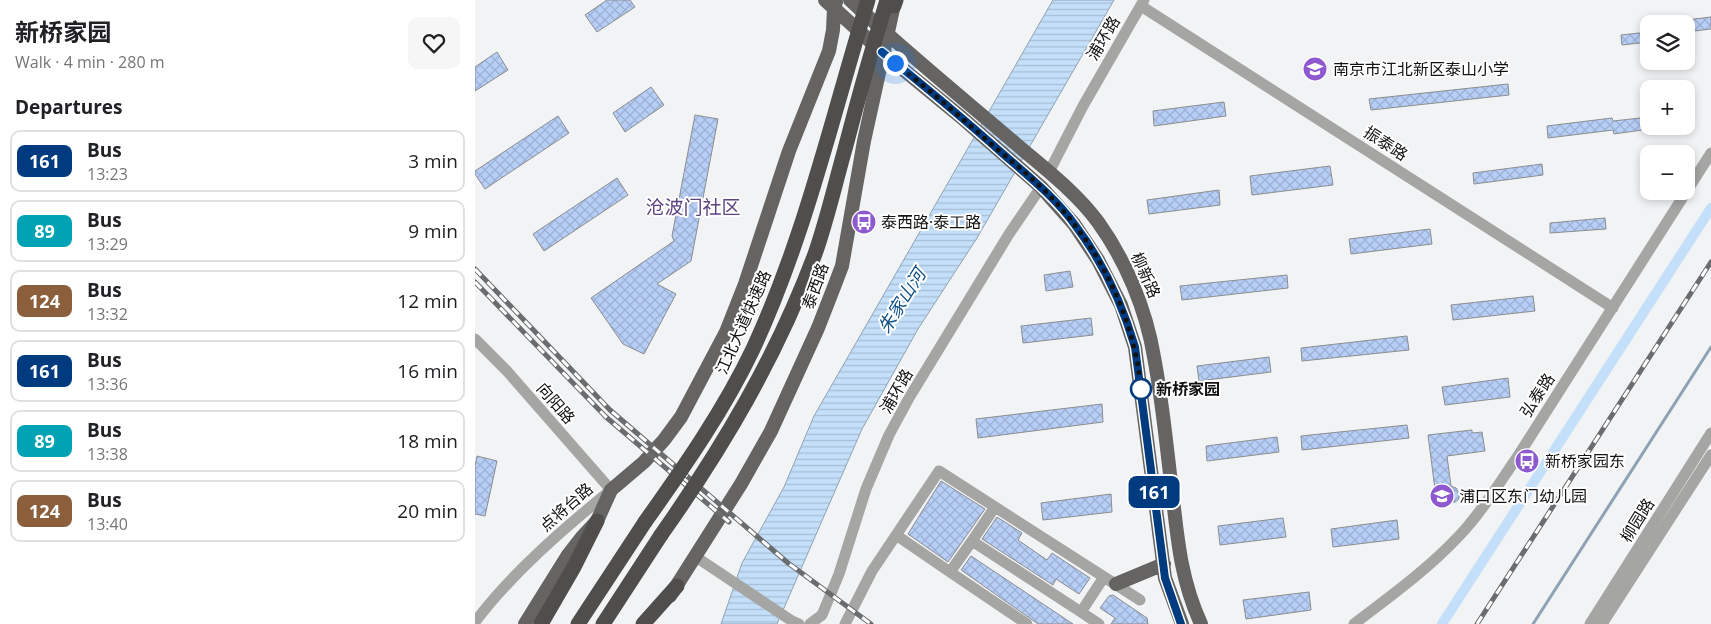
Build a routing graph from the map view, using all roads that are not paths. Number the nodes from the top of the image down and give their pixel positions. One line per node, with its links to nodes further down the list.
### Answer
1 (850, 0): 6 (main road, 柳新路)
2 (868, 0): 31 (highway, 江北大道快速路, bridge)
3 (893, 1): 6 (main road, 泰西路); 32 (highway, bridge)
4 (831, 2): 7 (main road); 15 (main road)
5 (1143, 3): 9 (street, 浦环路); 11 (street, 振泰路)
6 (887, 34): 7 (main road, 泰西路); 9 (main road, 柳新路)
7 (882, 52): 10 (main road); 20 (main road, 泰西路)
8 (1711, 154): 11 (street, 弘泰路)
9 (1049, 172): 40 (main road, 柳新路)
10 (1041, 187): 21 (main road); 35 (street, 浦环路)
11 (1613, 308): 41 (street, 弘泰路)
12 (475, 339): 15 (street, 向阳路)
13 (1711, 434): 42 (street, 柳园路)
14 (1711, 455): 43 (street, 柳园路)
15 (611, 490): 17 (main road, 点将台路); 27 (street, 点将台路)
16 (995, 507): 18 (street); 19 (street); 23 (street)
17 (597, 521): 29 (main road, 点将台路); 30 (highway)
18 (896, 535): 22 (street); 36 (street)
19 (972, 540): 22 (street); 26 (street)
20 (696, 558): 24 (main road); 28 (street)
21 (1163, 564): 23 (main road); 39 (main road)
22 (950, 572): 37 (street)
23 (1110, 581): 25 (street); 26 (street)
24 (677, 586): 33 (highway); 34 (main road)
25 (1140, 600)
26 (1081, 612): 38 (street)
27 (475, 622)
28 (795, 622)
29 (525, 624)
30 (541, 624)
31 (578, 624)
32 (603, 624)
33 (643, 624)
34 (653, 624)
35 (810, 624)
36 (845, 624)
37 (1027, 624)
38 (1099, 624)
39 (1181, 624)
40 (1201, 624)
41 (1355, 624)
42 (1590, 624)
43 (1603, 624)

